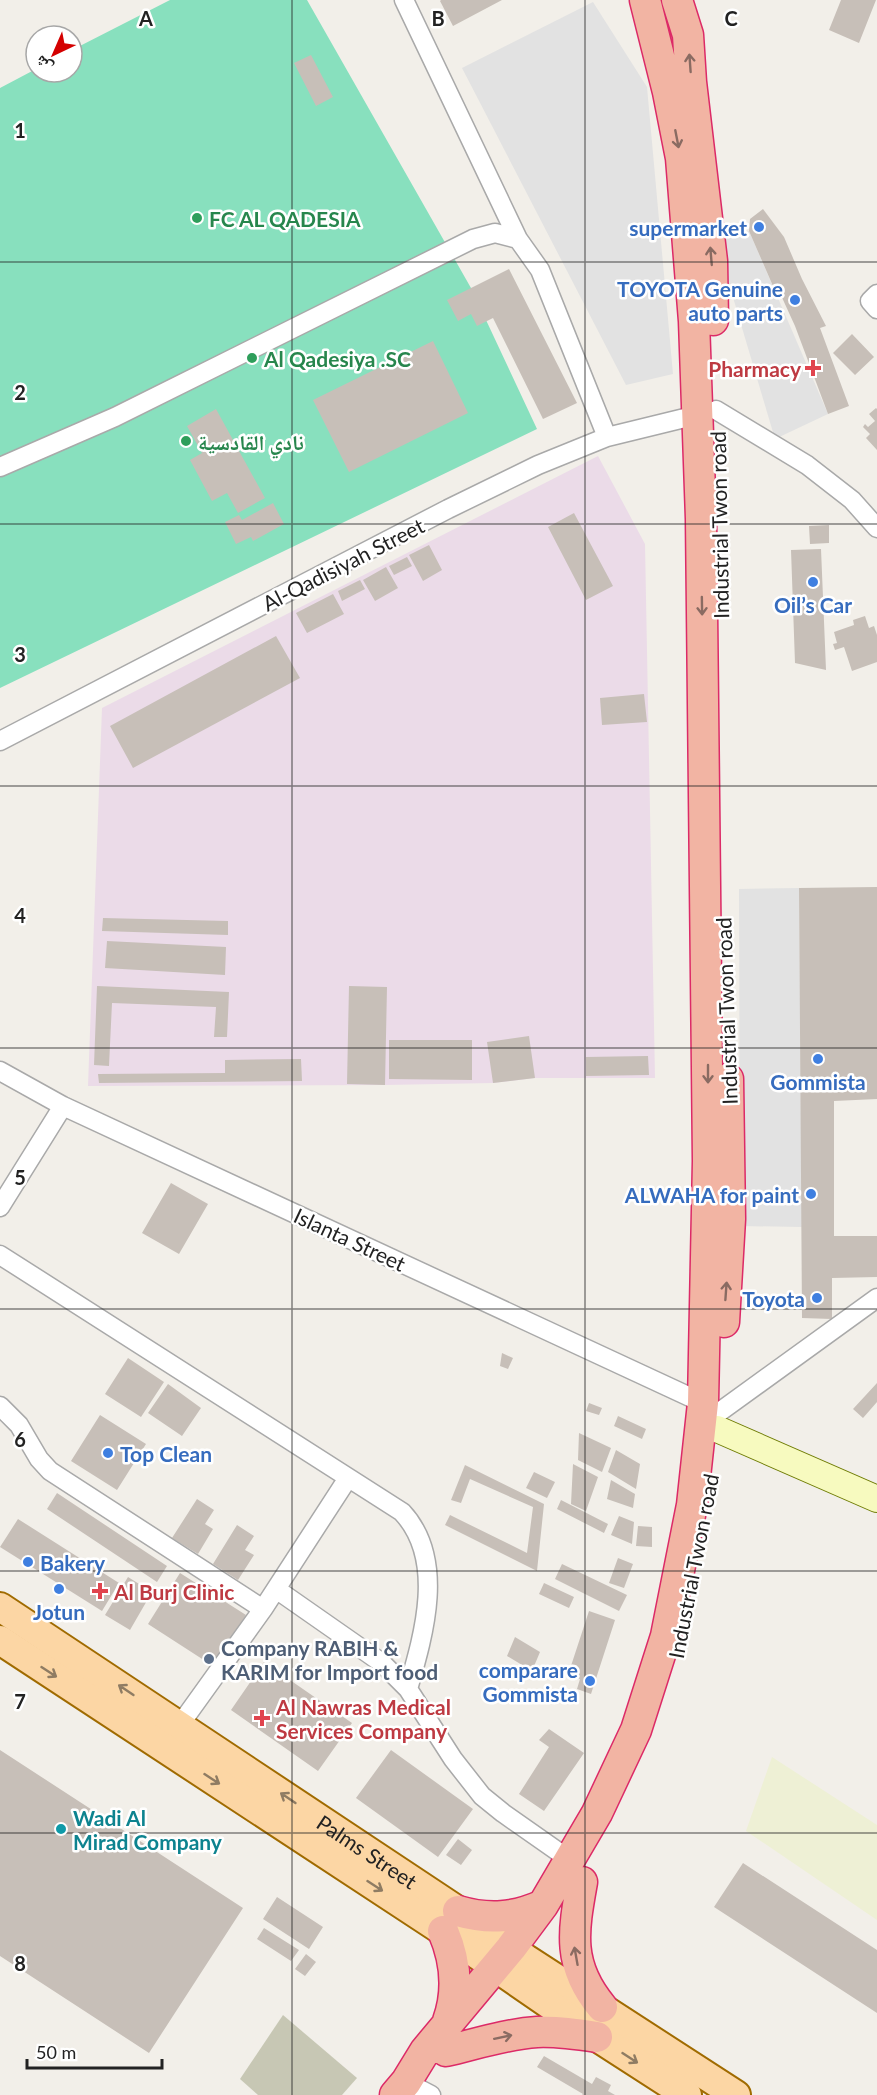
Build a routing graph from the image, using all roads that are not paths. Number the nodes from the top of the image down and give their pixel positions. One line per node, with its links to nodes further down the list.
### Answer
1 (404, 0): 4 (street)
2 (645, 0): 5 (highway, Industrial Twon road, one-way to 5)
3 (677, 0): 5 (highway, Industrial Twon road, one-way to 3)
4 (518, 239): 6 (street); 7 (street)
5 (707, 412): 6 (street, Al-Qadisiyah Street); 8 (street); 16 (highway, Industrial Twon road)
6 (607, 437): 9 (street, Al-Qadisiyah Street)
7 (0, 467)
8 (877, 528)
9 (0, 741)
10 (0, 1071): 11 (street, Islanta Street)
11 (63, 1106): 12 (street); 16 (street, Islanta Street)
12 (0, 1207)
13 (0, 1255): 17 (street)
14 (877, 1298): 16 (street)
15 (0, 1406): 21 (street)
16 (713, 1415): 18 (main road); 25 (highway, Industrial Twon road)
17 (348, 1478): 19 (street); 23 (street)
18 (877, 1499)
19 (276, 1589): 21 (street); 23 (street)
20 (0, 1607): 24 (main road, Palms Street, one-way to 20)
21 (263, 1609): 24 (street)
22 (0, 1640): 27 (main road, Palms Street, one-way to 27)
23 (408, 1689): 25 (street)
24 (179, 1726): 27 (main road, Palms Street, one-way to 24)
25 (576, 1871): 26 (highway, Industrial Twon road); 28 (highway, Industrial Twon road); 29 (highway, one-way to 25)
26 (543, 1905): 27 (highway); 28 (highway, Industrial Twon road)
27 (450, 1921): 28 (main road, Palms Street); 31 (highway)
28 (511, 1963): 29 (main road, Palms Street); 30 (main road, Palms Street); 31 (highway)
29 (602, 2007): 34 (main road, Palms Street)
30 (597, 2037): 31 (highway, one-way to 30); 33 (main road, Palms Street, one-way to 33)
31 (446, 2038): 32 (highway)
32 (410, 2091)
33 (687, 2095)
34 (736, 2095)

